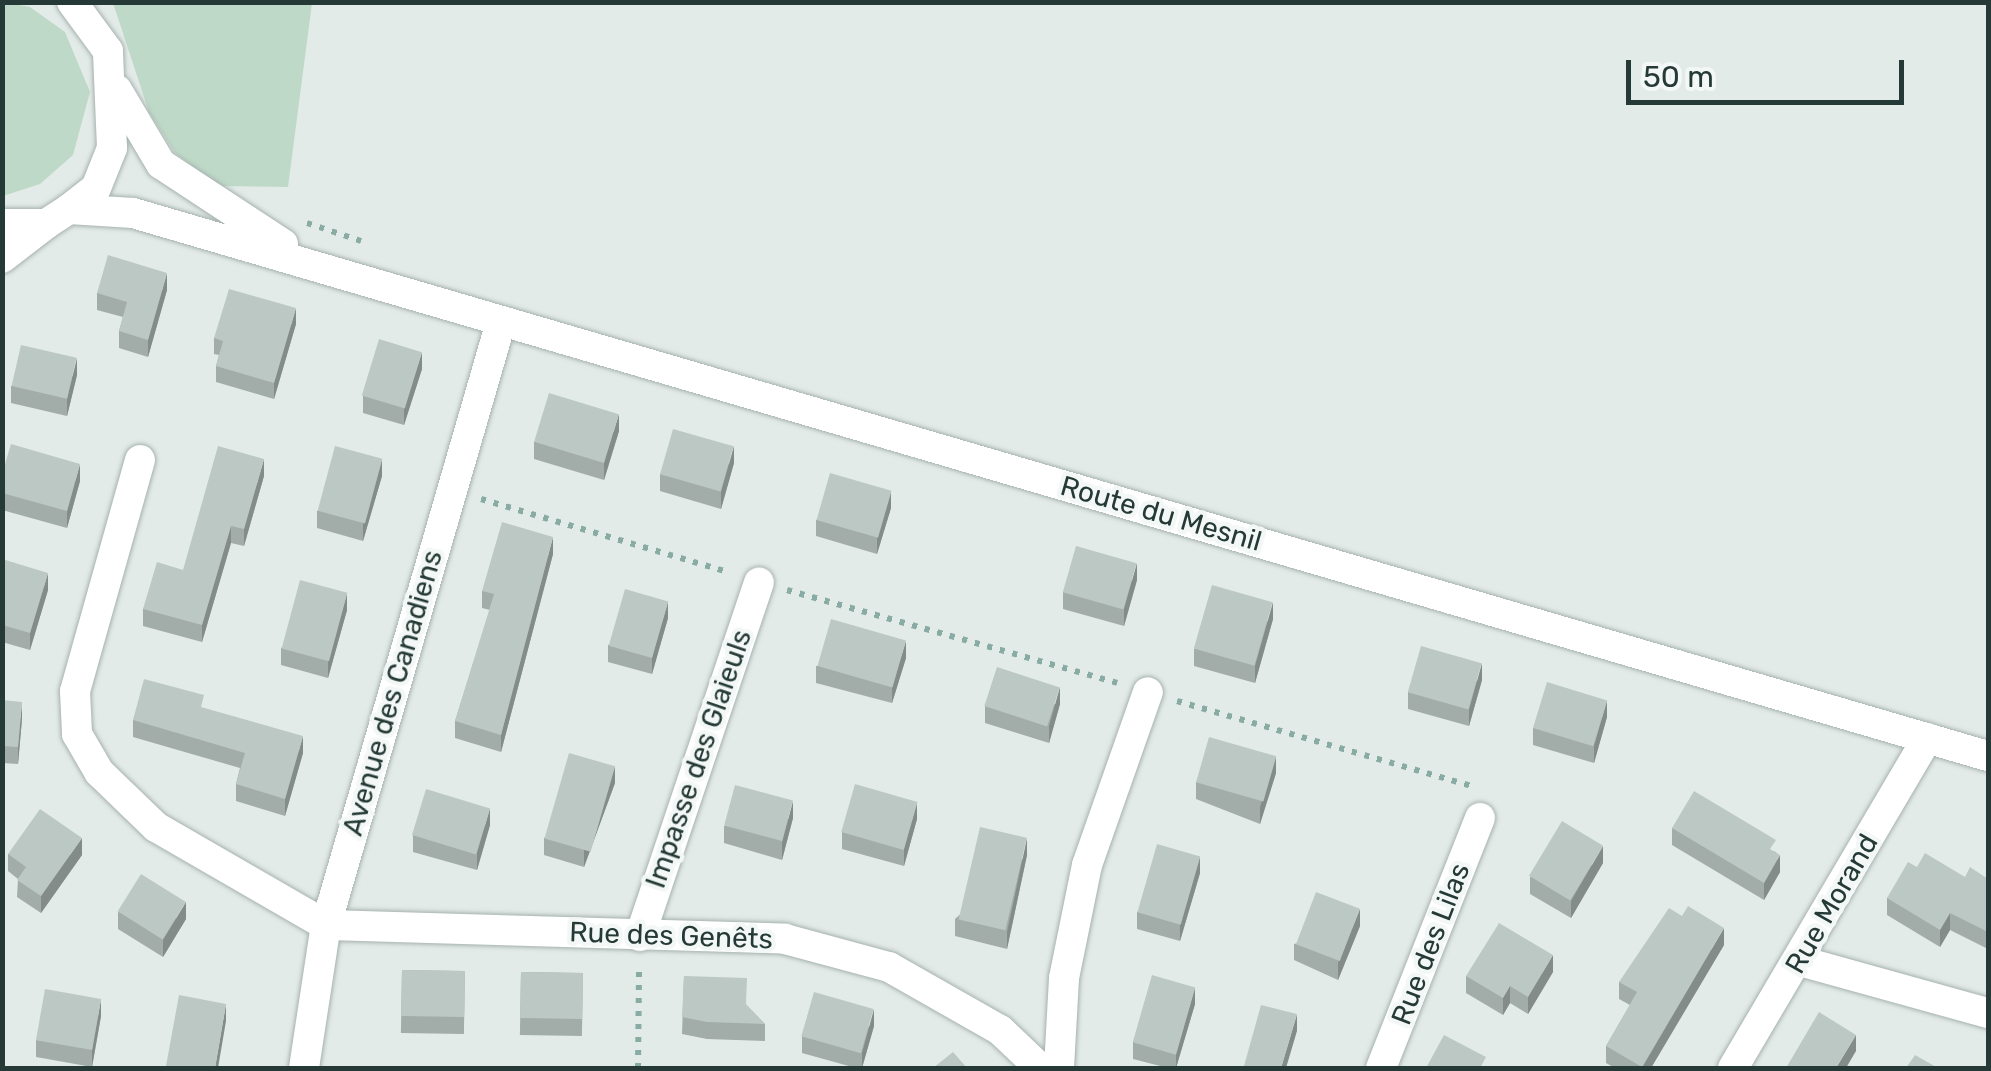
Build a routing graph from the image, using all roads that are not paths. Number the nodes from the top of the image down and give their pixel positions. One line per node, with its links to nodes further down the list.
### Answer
1 (72, 2): 2 (street)
2 (117, 90): 3 (street); 6 (street, Route du Mesnil)
3 (57, 216): 4 (street, Route du Mesnil); 5 (street); 6 (street, Route du Mesnil)
4 (2, 224)
5 (2, 258)
6 (334, 273): 7 (street, Route du Mesnil)
7 (500, 322): 11 (street, Route du Mesnil); 14 (street, Avenue des Canadiens)
8 (140, 460): 14 (street)
9 (759, 582): 15 (street, Impasse des Glaieuls)
10 (1148, 692): 20 (street)
11 (1927, 738): 12 (street, Route du Mesnil); 16 (street, Rue Morand)
12 (1988, 756)
13 (1480, 818): 21 (street, Rue des Lilas)
14 (326, 925): 15 (street, Rue des Genêts); 18 (street, Avenue des Canadiens)
15 (640, 936): 19 (street, Rue des Genêts)
16 (1800, 961): 17 (street); 22 (street, Rue Morand)
17 (1988, 1012)
18 (304, 1068)
19 (1040, 1068)
20 (1059, 1068)
21 (1381, 1068)
22 (1733, 1068)

